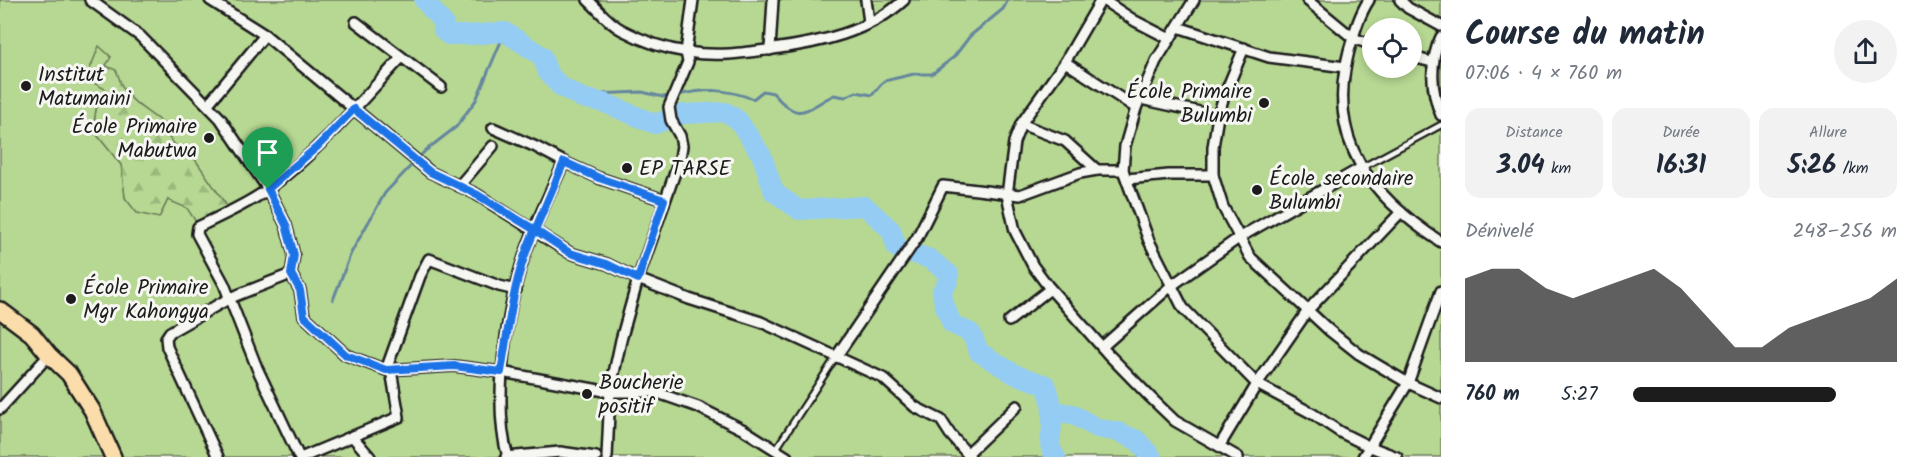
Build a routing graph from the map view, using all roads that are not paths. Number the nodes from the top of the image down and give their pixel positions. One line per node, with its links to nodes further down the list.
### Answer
1 (210, 0): 18 (street)
2 (588, 0): 13 (street)
3 (693, 0): 25 (street)
4 (773, 0): 24 (street)
5 (866, 0): 15 (street)
6 (904, 0): 15 (street)
7 (1102, 0): 21 (street); 28 (street)
8 (1194, 0): 17 (street)
9 (1307, 0): 20 (street)
10 (1369, 0): 20 (street)
11 (1400, 0): 16 (street)
12 (95, 1): 33 (street)
13 (598, 4): 25 (street)
14 (356, 22): 26 (street)
15 (869, 22): 24 (street)
16 (1441, 26)
17 (1178, 27): 21 (street); 23 (street)
18 (265, 35): 33 (street); 35 (street)
19 (1441, 37): 29 (street)
20 (1353, 38): 22 (street); 30 (street)
21 (1170, 39): 32 (street)
22 (1362, 41)
23 (1244, 48): 30 (street); 37 (street)
24 (771, 50): 25 (street)
25 (686, 52): 51 (street)
26 (402, 58): 31 (street); 35 (street)
27 (1422, 60): 29 (street)
28 (1065, 62): 34 (street); 38 (street)
29 (1432, 62): 36 (street)
30 (1345, 68): 43 (street)
31 (441, 87)
32 (1141, 99): 34 (street); 37 (street)
33 (208, 104): 49 (street)
34 (1136, 108): 45 (street)
35 (354, 109): 48 (street); 49 (street)
36 (1441, 115)
37 (1218, 116): 46 (street)
38 (1021, 124): 44 (street); 50 (street)
39 (1441, 125): 43 (lane)
40 (493, 129): 42 (street)
41 (493, 146): 48 (street)
42 (564, 162): 51 (street); 53 (street)
43 (1361, 168): 52 (street); 54 (street)
44 (1097, 170): 45 (street); 50 (street)
45 (1124, 170): 47 (street)
46 (1213, 175): 47 (street); 54 (street)
47 (1127, 179): 58 (street)
48 (459, 186): 53 (street)
49 (268, 189): 56 (street); 62 (street)
50 (1007, 195): 59 (street); 68 (street)
51 (664, 200): 57 (street)
52 (1401, 212): 55 (street); 63 (street)
53 (535, 230): 57 (street); 60 (street)
54 (1240, 237): 58 (street); 63 (street)
55 (1441, 242)
56 (291, 274): 62 (street); 69 (street)
57 (638, 279): 68 (street); 73 (street)
58 (1171, 286): 66 (street); 72 (street)
59 (1050, 289): 65 (street); 66 (street)
60 (516, 290): 69 (street); 70 (street)
61 (1441, 291): 71 (street)
62 (230, 298): 83 (street); 84 (street)
63 (1309, 309): 71 (street); 72 (street)
64 (0, 310): 67 (highway)
65 (1009, 321)
66 (1101, 346): 78 (street)
67 (49, 355): 76 (street); 82 (highway)
68 (836, 357): 80 (lane); 81 (street)
69 (389, 370): 70 (street); 77 (street)
70 (501, 372): 73 (street); 86 (street)
71 (1408, 383): 74 (street); 79 (street)
72 (1257, 384): 78 (street); 79 (street)
73 (610, 392): 80 (street); 88 (street)
74 (1441, 398)
75 (1017, 406): 81 (street)
76 (0, 409)
77 (352, 436): 84 (street); 85 (street)
78 (1220, 446): 90 (street)
79 (1368, 446): 91 (street); 92 (street)
80 (776, 449): 89 (street)
81 (969, 455)
82 (113, 457)
83 (218, 457)
84 (301, 457)
85 (370, 457)
86 (507, 457): 87 (street)
87 (596, 457)
88 (607, 457)
89 (787, 457)
90 (1238, 457)
91 (1363, 457)
92 (1397, 457)

